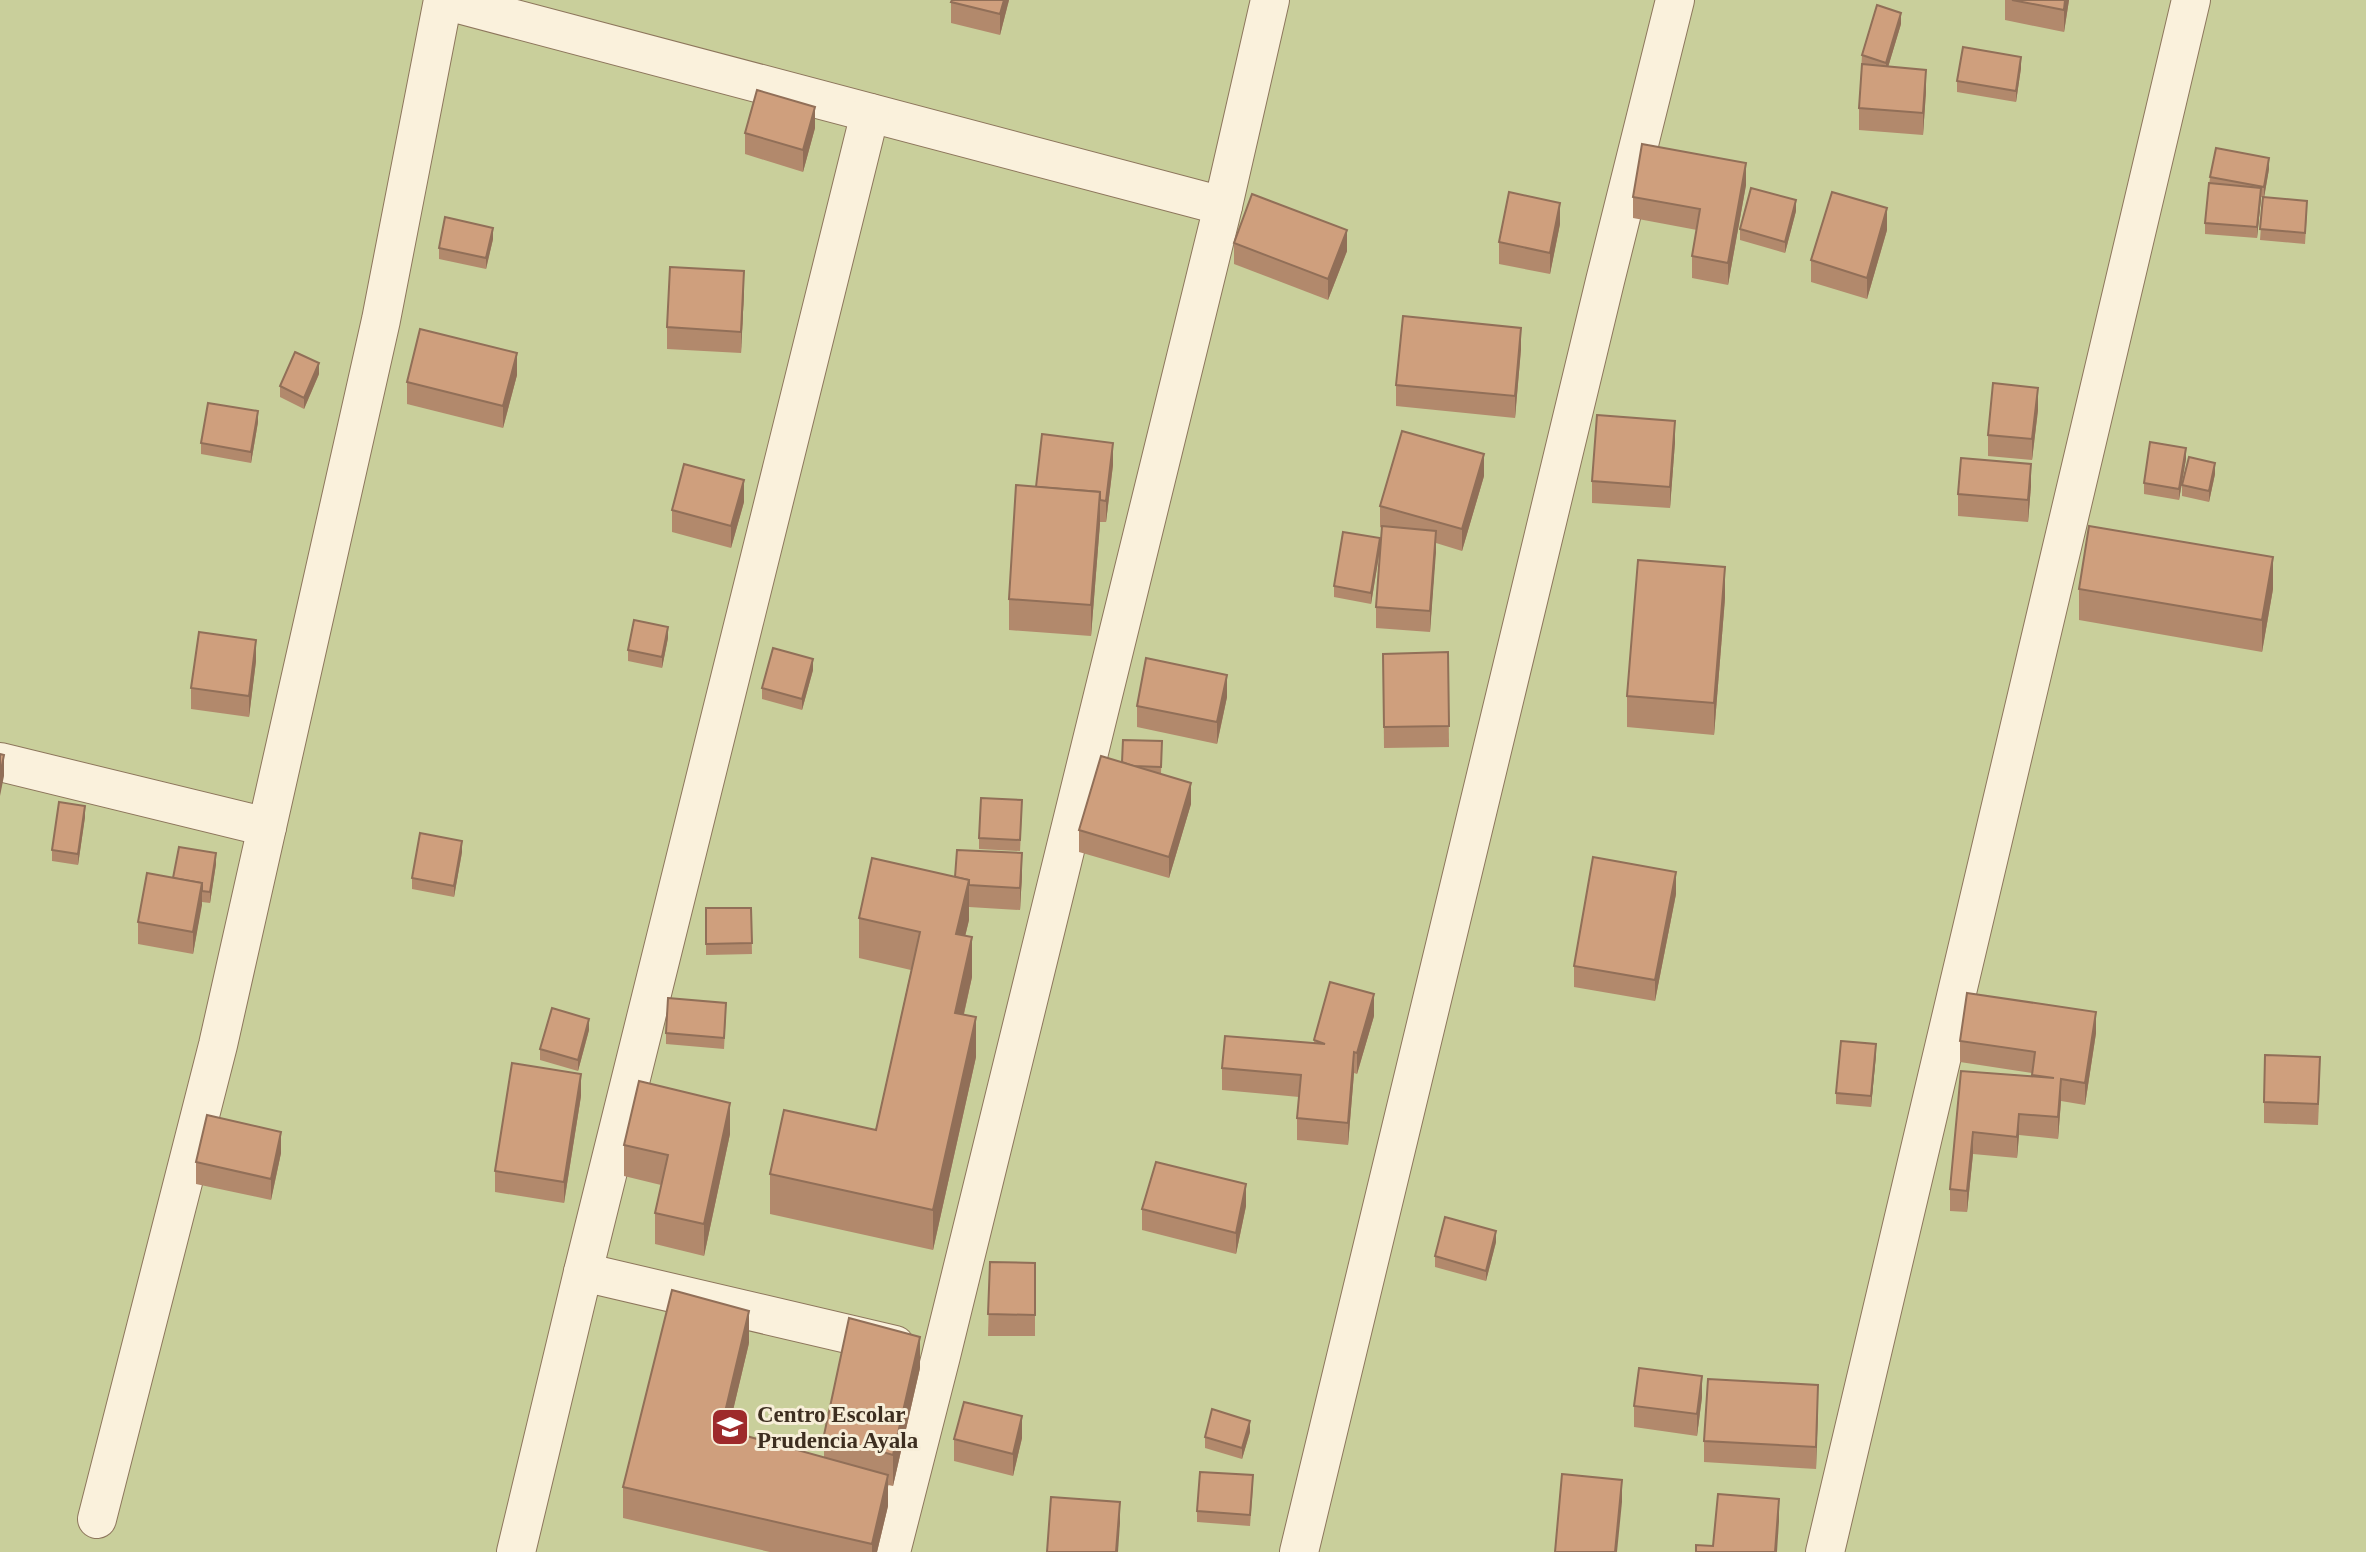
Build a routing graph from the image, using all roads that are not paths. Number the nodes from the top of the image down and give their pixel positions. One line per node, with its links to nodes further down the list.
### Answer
1 (443, 0): 5 (street); 8 (street)
2 (1270, 0): 6 (street)
3 (1675, 0): 14 (street)
4 (2191, 0): 15 (street)
5 (870, 113): 6 (street); 9 (street)
6 (1223, 206): 10 (street)
7 (0, 762): 8 (street)
8 (267, 827): 11 (street)
9 (583, 1272): 10 (street); 12 (street)
10 (942, 1356): 13 (street)
11 (97, 1519)
12 (516, 1552)
13 (891, 1552)
14 (1298, 1552)
15 (1825, 1552)

